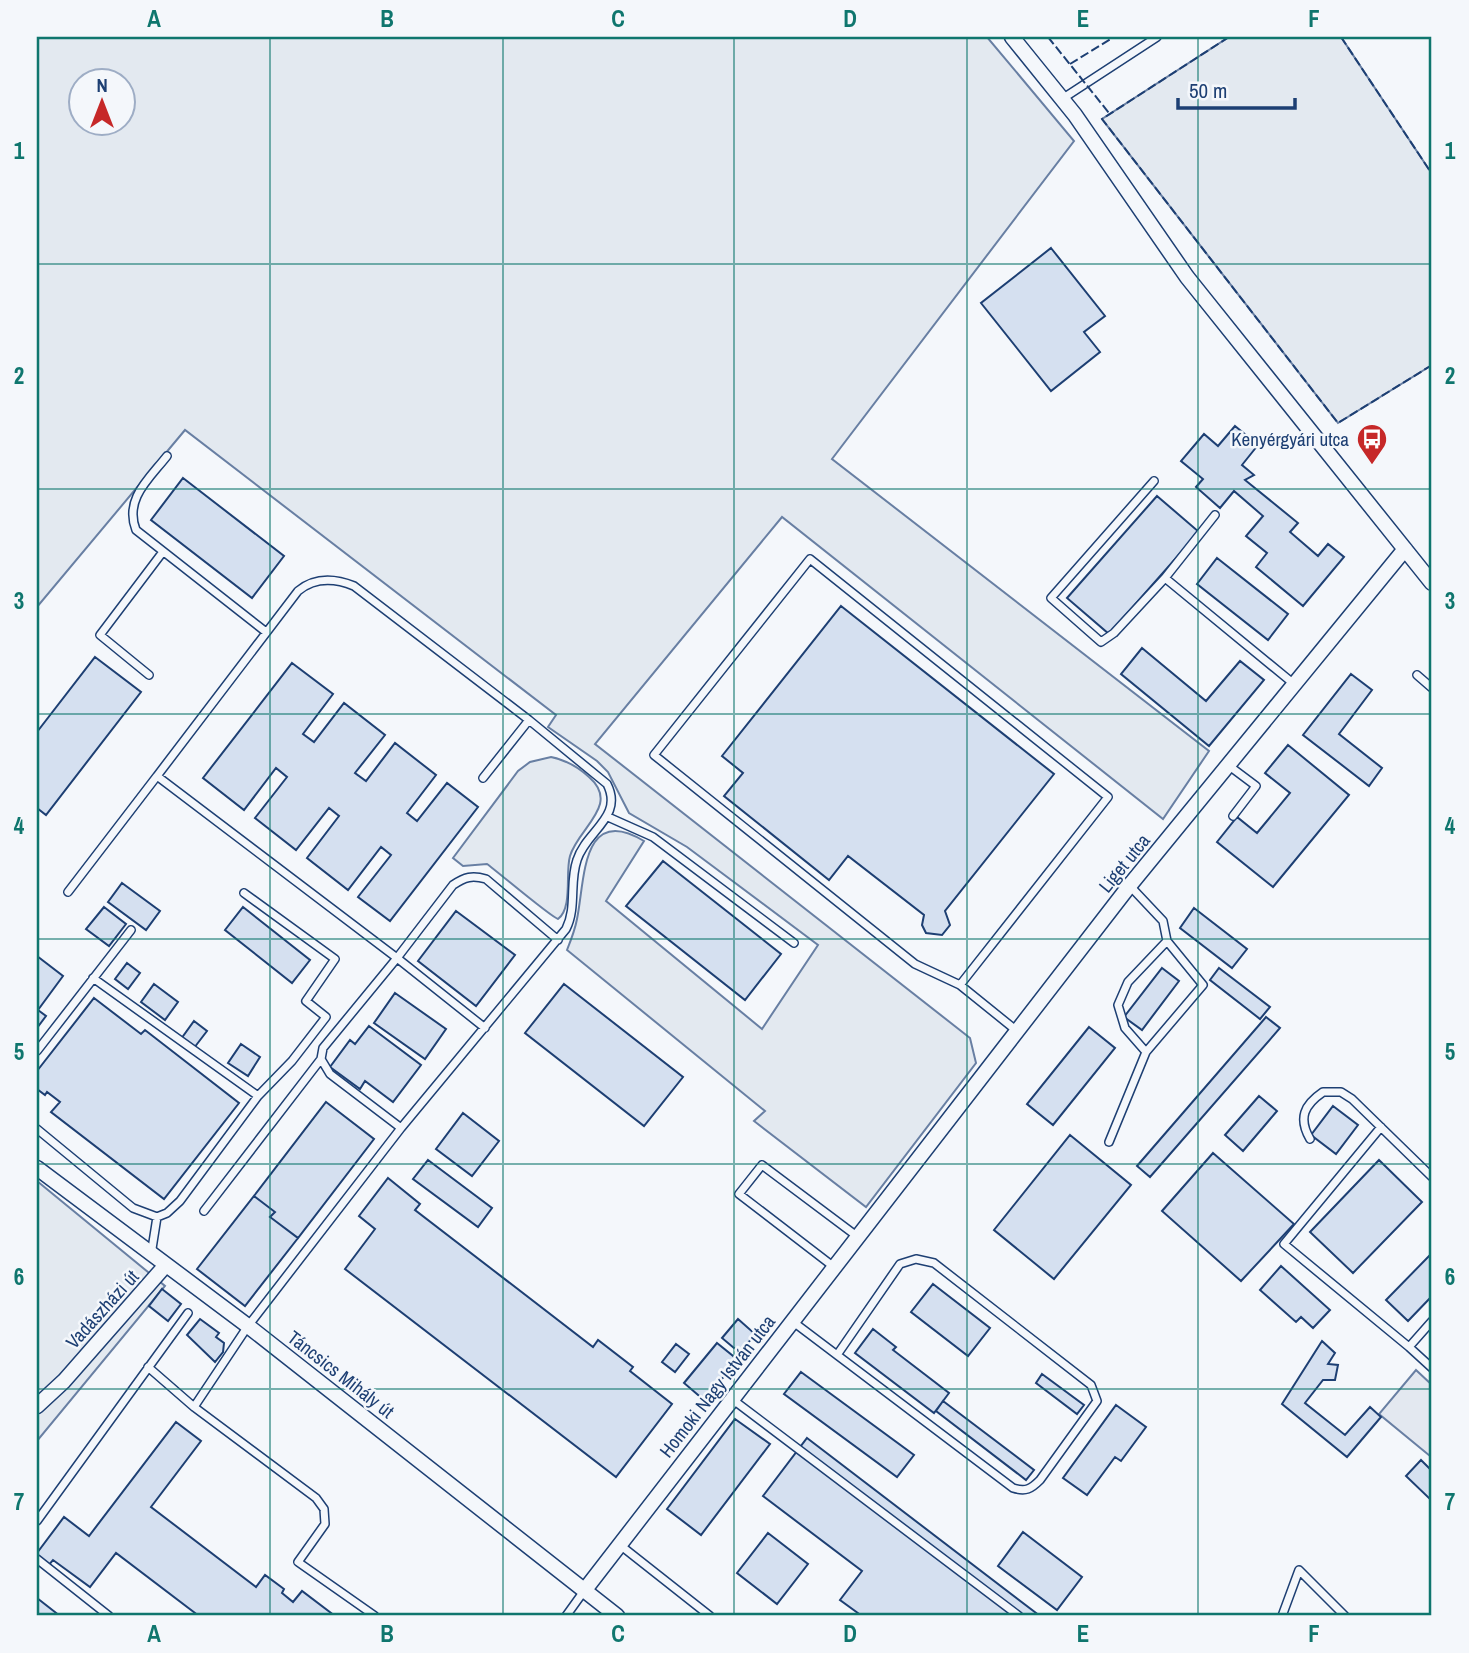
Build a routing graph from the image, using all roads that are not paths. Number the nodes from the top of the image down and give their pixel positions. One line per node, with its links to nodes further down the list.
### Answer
1 (1012, 37): 3 (street)
2 (1157, 37): 3 (lane)
3 (1062, 99): 7 (street)
4 (167, 456): 8 (lane)
5 (1154, 481): 9 (lane)
6 (1215, 515): 9 (lane)
7 (1405, 550): 10 (street); 14 (street, Liget utca)
8 (162, 553): 11 (lane); 12 (lane)
9 (1165, 578): 14 (lane)
10 (1432, 583)
11 (266, 632): 16 (lane); 18 (lane)
12 (149, 675)
13 (1417, 675): 15 (lane)
14 (1295, 684): 17 (street, Liget utca)
15 (1432, 688)
16 (529, 720): 19 (lane); 21 (lane)
17 (1228, 765): 20 (lane); 22 (street, Liget utca)
18 (157, 776): 23 (lane); 29 (lane)
19 (483, 778)
20 (1233, 816)
21 (608, 817): 26 (lane); 28 (lane)
22 (1130, 885): 27 (lane); 33 (street, Liget utca)
23 (68, 892)
24 (244, 893): 37 (lane)
25 (131, 930): 30 (lane)
26 (558, 940): 29 (lane); 32 (lane)
27 (1167, 941): 35 (lane); 35 (lane)
28 (793, 943)
29 (397, 958): 32 (lane); 36 (lane)
30 (93, 978): 34 (lane); 37 (lane)
31 (960, 985): 31 (lane); 33 (lane)
32 (485, 1028): 39 (lane)
33 (1017, 1031): 45 (street, Liget utca)
34 (37, 1051)
35 (1146, 1052): 42 (lane)
36 (320, 1059): 39 (lane); 46 (lane)
37 (258, 1096): 47 (lane)
38 (1381, 1127): 41 (lane); 44 (lane); 56 (lane)
39 (401, 1128): 55 (lane)
40 (37, 1129): 47 (lane)
41 (1310, 1139)
42 (1109, 1142)
43 (37, 1168): 49 (street, Táncsics Mihály út)
44 (1432, 1177)
45 (881, 1207): 48 (street, Homoki Nagy István utca)
46 (204, 1211)
47 (157, 1217): 49 (lane)
48 (858, 1237): 51 (street, Homoki Nagy István utca); 51 (lane)
49 (151, 1256): 50 (street, Táncsics Mihály út)
50 (164, 1266): 55 (street, Táncsics Mihály út); 61 (street, Vadászházi út)
51 (834, 1267): 53 (street, Homoki Nagy István utca)
52 (188, 1313): 58 (lane)
53 (792, 1321): 57 (lane); 60 (street, Homoki Nagy István utca)
54 (1432, 1321): 56 (lane)
55 (248, 1326): 62 (lane); 66 (street, Táncsics Mihály út)
56 (1409, 1347): 59 (lane)
57 (837, 1355): 57 (lane)
58 (148, 1367): 62 (lane); 63 (lane)
59 (1432, 1368)
60 (732, 1399): 64 (street, Homoki Nagy István utca); 72 (lane)
61 (37, 1406)
62 (194, 1408): 68 (lane)
63 (37, 1521)
64 (618, 1544): 66 (street, Homoki Nagy István utca); 71 (lane)
65 (37, 1559): 67 (lane)
66 (584, 1591): 69 (lane); 70 (street, Táncsics Mihály út)
67 (109, 1616)
68 (375, 1616)
69 (566, 1616)
70 (617, 1616)
71 (710, 1616)
72 (1019, 1616)
73 (1282, 1616): 74 (lane)
74 (1345, 1616)

